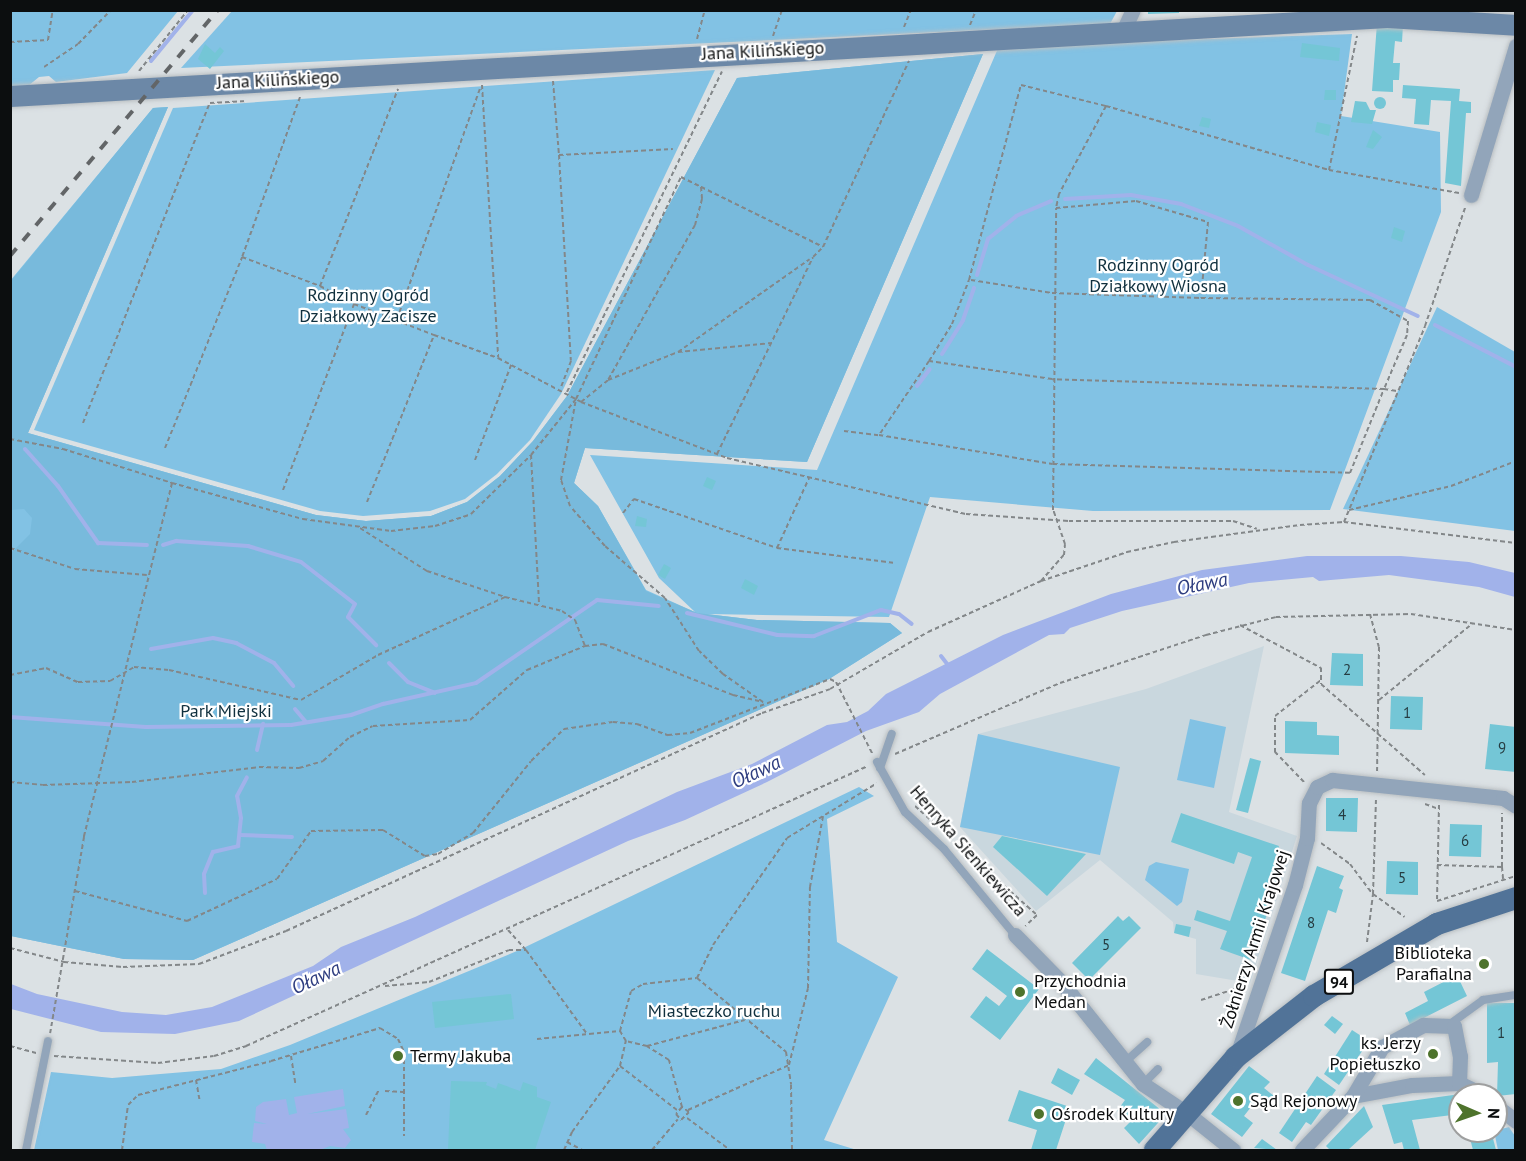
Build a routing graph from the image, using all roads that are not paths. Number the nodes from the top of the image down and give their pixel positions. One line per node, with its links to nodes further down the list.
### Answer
1 (1133, 10): 5 (street)
2 (1347, 15): 3 (street, Jana Kilińskiego); 5 (street, Jana Kilińskiego)
3 (1489, 16): 4 (street, Jana Kilińskiego)
4 (1515, 25)
5 (1123, 30): 7 (street, Jana Kilińskiego)
6 (1515, 45): 8 (street)
7 (10, 96)
8 (1471, 195)
9 (892, 734): 12 (lane, Henryka Sienkiewicza)
10 (1509, 802): 17 (street, Żołnierzy Armii Krajowej)
11 (1509, 888): 17 (main road, 94)
12 (1015, 935): 18 (street, Henryka Sienkiewicza)
13 (1515, 995): 14 (lane)
14 (1449, 1024): 21 (street); 23 (street)
15 (48, 1041): 25 (lane)
16 (1147, 1042): 18 (lane)
17 (1236, 1057): 24 (main road, 94)
18 (1125, 1062): 22 (street, Henryka Sienkiewicza)
19 (1158, 1069): 22 (lane)
20 (1448, 1083): 23 (street)
21 (1459, 1083)
22 (1143, 1084): 24 (street, Henryka Sienkiewicza)
23 (1353, 1096): 28 (street)
24 (1188, 1114): 26 (main road, 94); 27 (street, Henryka Sienkiewicza)
25 (26, 1150)
26 (1155, 1150)
27 (1233, 1150)
28 (1302, 1150)

